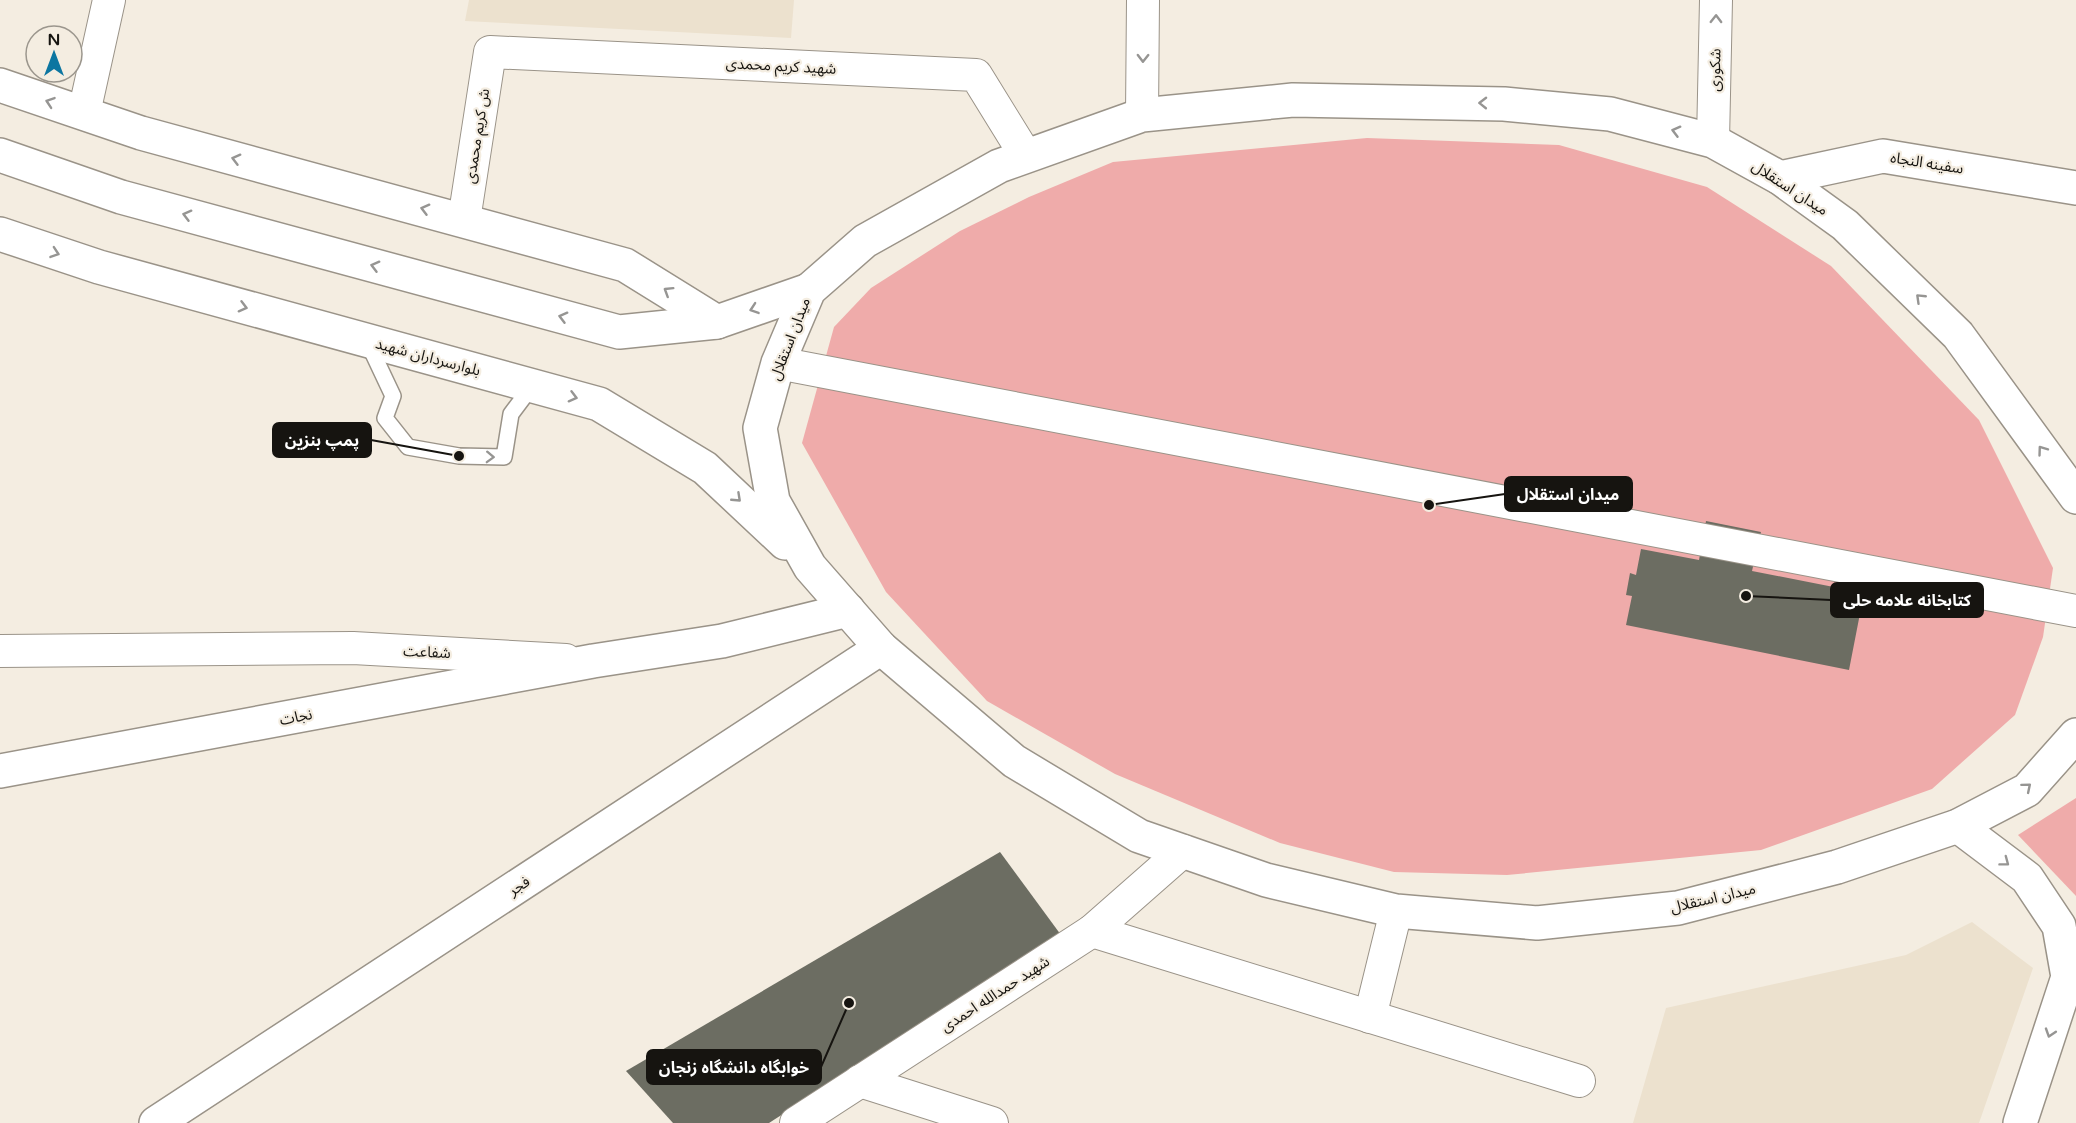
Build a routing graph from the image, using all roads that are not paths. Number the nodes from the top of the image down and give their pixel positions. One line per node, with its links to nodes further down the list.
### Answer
1 (109, 0): 6 (street)
2 (1143, 0): 7 (street, one-way to 7)
3 (1716, 0): 8 (street, شکوری, one-way to 3)
4 (490, 52): 10 (street, شهید کریم محمدی); 13 (street, ش کریم محمدی)
5 (0, 85): 6 (main road, one-way to 5)
6 (84, 113): 13 (main road, one-way to 6)
7 (1142, 115): 8 (main road, میدان استقلال, one-way to 7); 10 (main road, میدان استقلال)
8 (1713, 141): 11 (main road, میدان استقلال)
9 (0, 155): 16 (main road, one-way to 9)
10 (1026, 156): 15 (main road, میدان استقلال)
11 (1780, 178): 12 (main road, سفینه النجاه); 20 (main road, میدان استقلال, one-way to 11)
12 (2076, 188)
13 (464, 220): 16 (main road, one-way to 13)
14 (0, 234): 17 (main road, بلوارسرداران شهید, one-way to 17)
15 (809, 290): 16 (main road, one-way to 16); 18 (main road, میدان استقلال)
16 (717, 322)
17 (367, 340): 19 (main road, بلوارسرداران شهید); 19 (lane, one-way to 19)
18 (778, 363): 21 (main road, میدان استقلال); 23 (street)
19 (532, 386): 21 (main road, بلوارسرداران شهید, one-way to 21)
20 (2076, 497)
21 (810, 567): 22 (main road, میدان استقلال)
22 (848, 610): 24 (main road, میدان استقلال); 26 (main road, شفاعت)
23 (2076, 611)
24 (881, 648): 30 (main road, میدان استقلال); 36 (main road, فجر)
25 (0, 651): 26 (street, شفاعت)
26 (593, 661): 28 (main road, نجات)
27 (2076, 735): 29 (main road, میدان استقلال, one-way to 27)
28 (0, 771)
29 (1958, 826): 31 (main road, میدان استقلال); 39 (main road, one-way to 39)
30 (1183, 851): 31 (main road, میدان استقلال); 32 (street, شهید حمدالله احمدی)
31 (1396, 911): 33 (street)
32 (1092, 931): 33 (street); 34 (street, شهید حمدالله احمدی)
33 (1370, 1017): 35 (street)
34 (860, 1081): 37 (street, شهید حمدالله احمدی); 38 (street)
35 (1579, 1081)
36 (156, 1123)
37 (796, 1123)
38 (992, 1123)
39 (2020, 1123)

